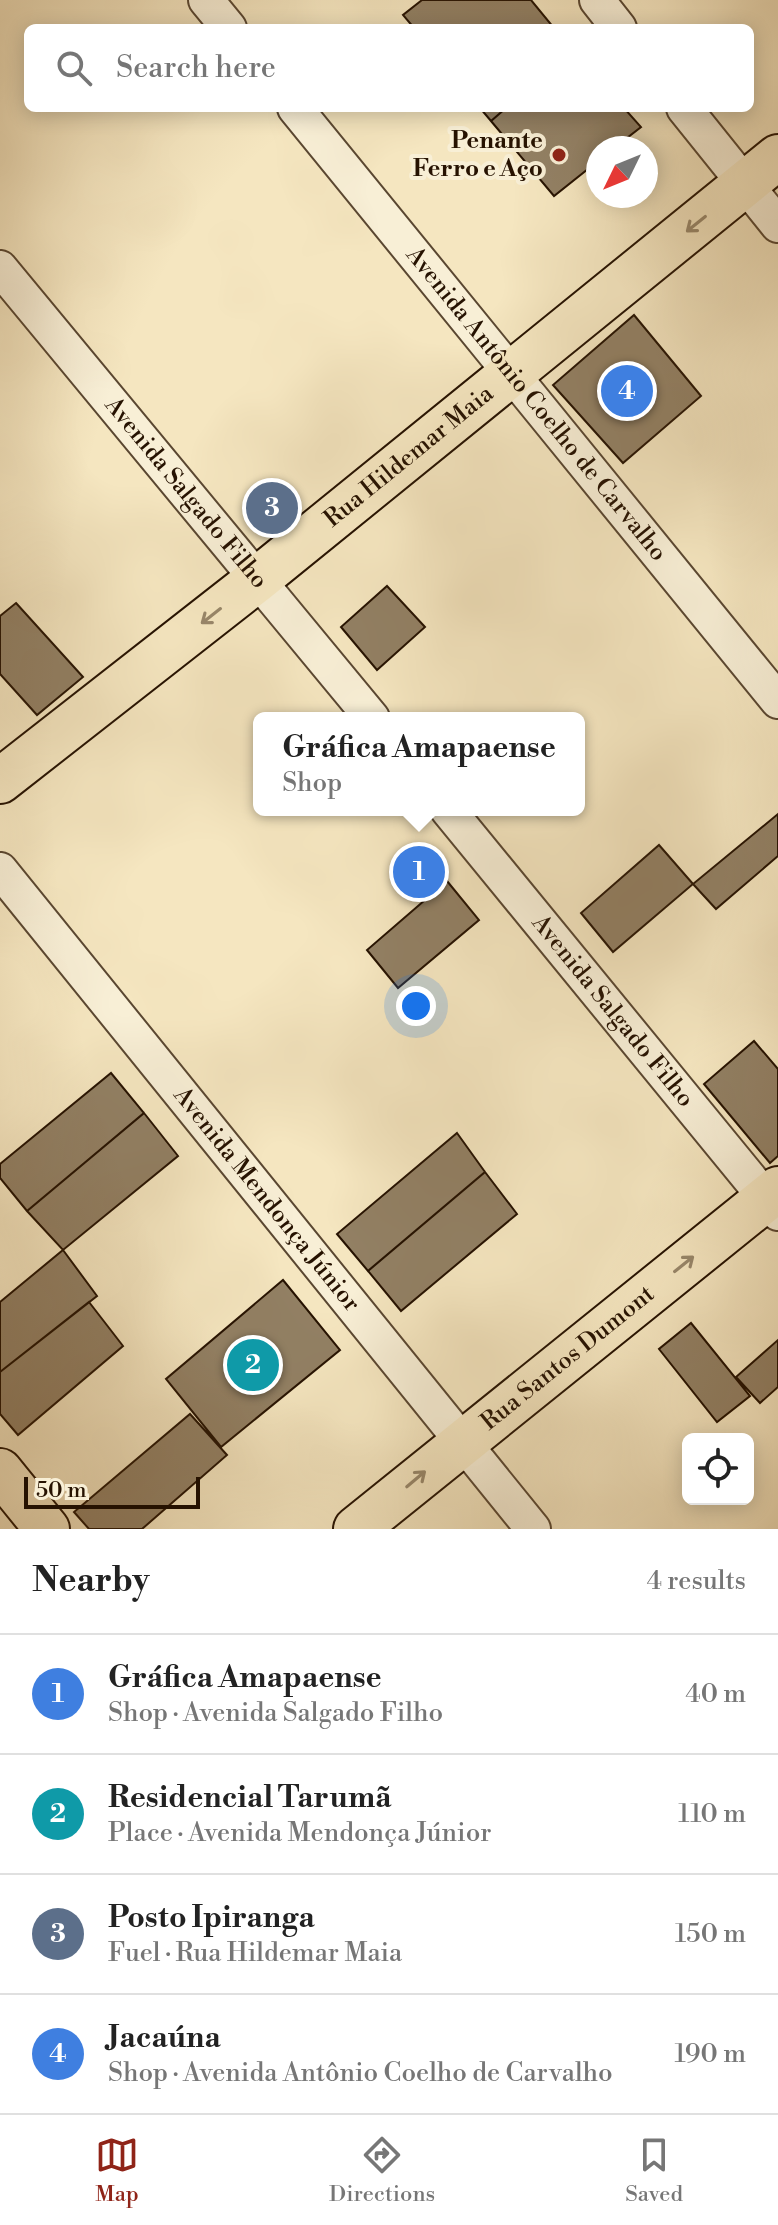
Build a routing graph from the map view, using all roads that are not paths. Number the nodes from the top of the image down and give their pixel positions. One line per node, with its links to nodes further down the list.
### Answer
1 (206, 0): 3 (street)
2 (597, 0): 4 (street)
3 (226, 24)
4 (616, 24)
5 (298, 112): 11 (street, Avenida Antônio Coelho de Carvalho)
6 (687, 112): 8 (street)
7 (778, 157): 8 (main road, Rua Hildemar Maia)
8 (745, 185): 9 (street); 11 (main road, Rua Hildemar Maia, one-way to 11)
9 (778, 225)
10 (0, 268): 12 (street, Avenida Salgado Filho)
11 (512, 373): 12 (main road, Rua Hildemar Maia); 13 (street, Avenida Antônio Coelho de Carvalho)
12 (258, 579): 14 (street, Avenida Salgado Filho); 15 (main road, Rua Hildemar Maia, one-way to 15)
13 (778, 701)
14 (367, 712)
15 (0, 781)
16 (453, 816): 18 (street, Avenida Salgado Filho)
17 (0, 870): 19 (street, Avenida Mendonça Júnior)
18 (774, 1200): 19 (main road, Rua Santos Dumont, one-way to 18)
19 (462, 1441): 22 (main road, Rua Santos Dumont, one-way to 19); 23 (street, Avenida Mendonça Júnior)
20 (0, 1471): 21 (main road)
21 (47, 1529)
22 (356, 1529)
23 (533, 1529)

